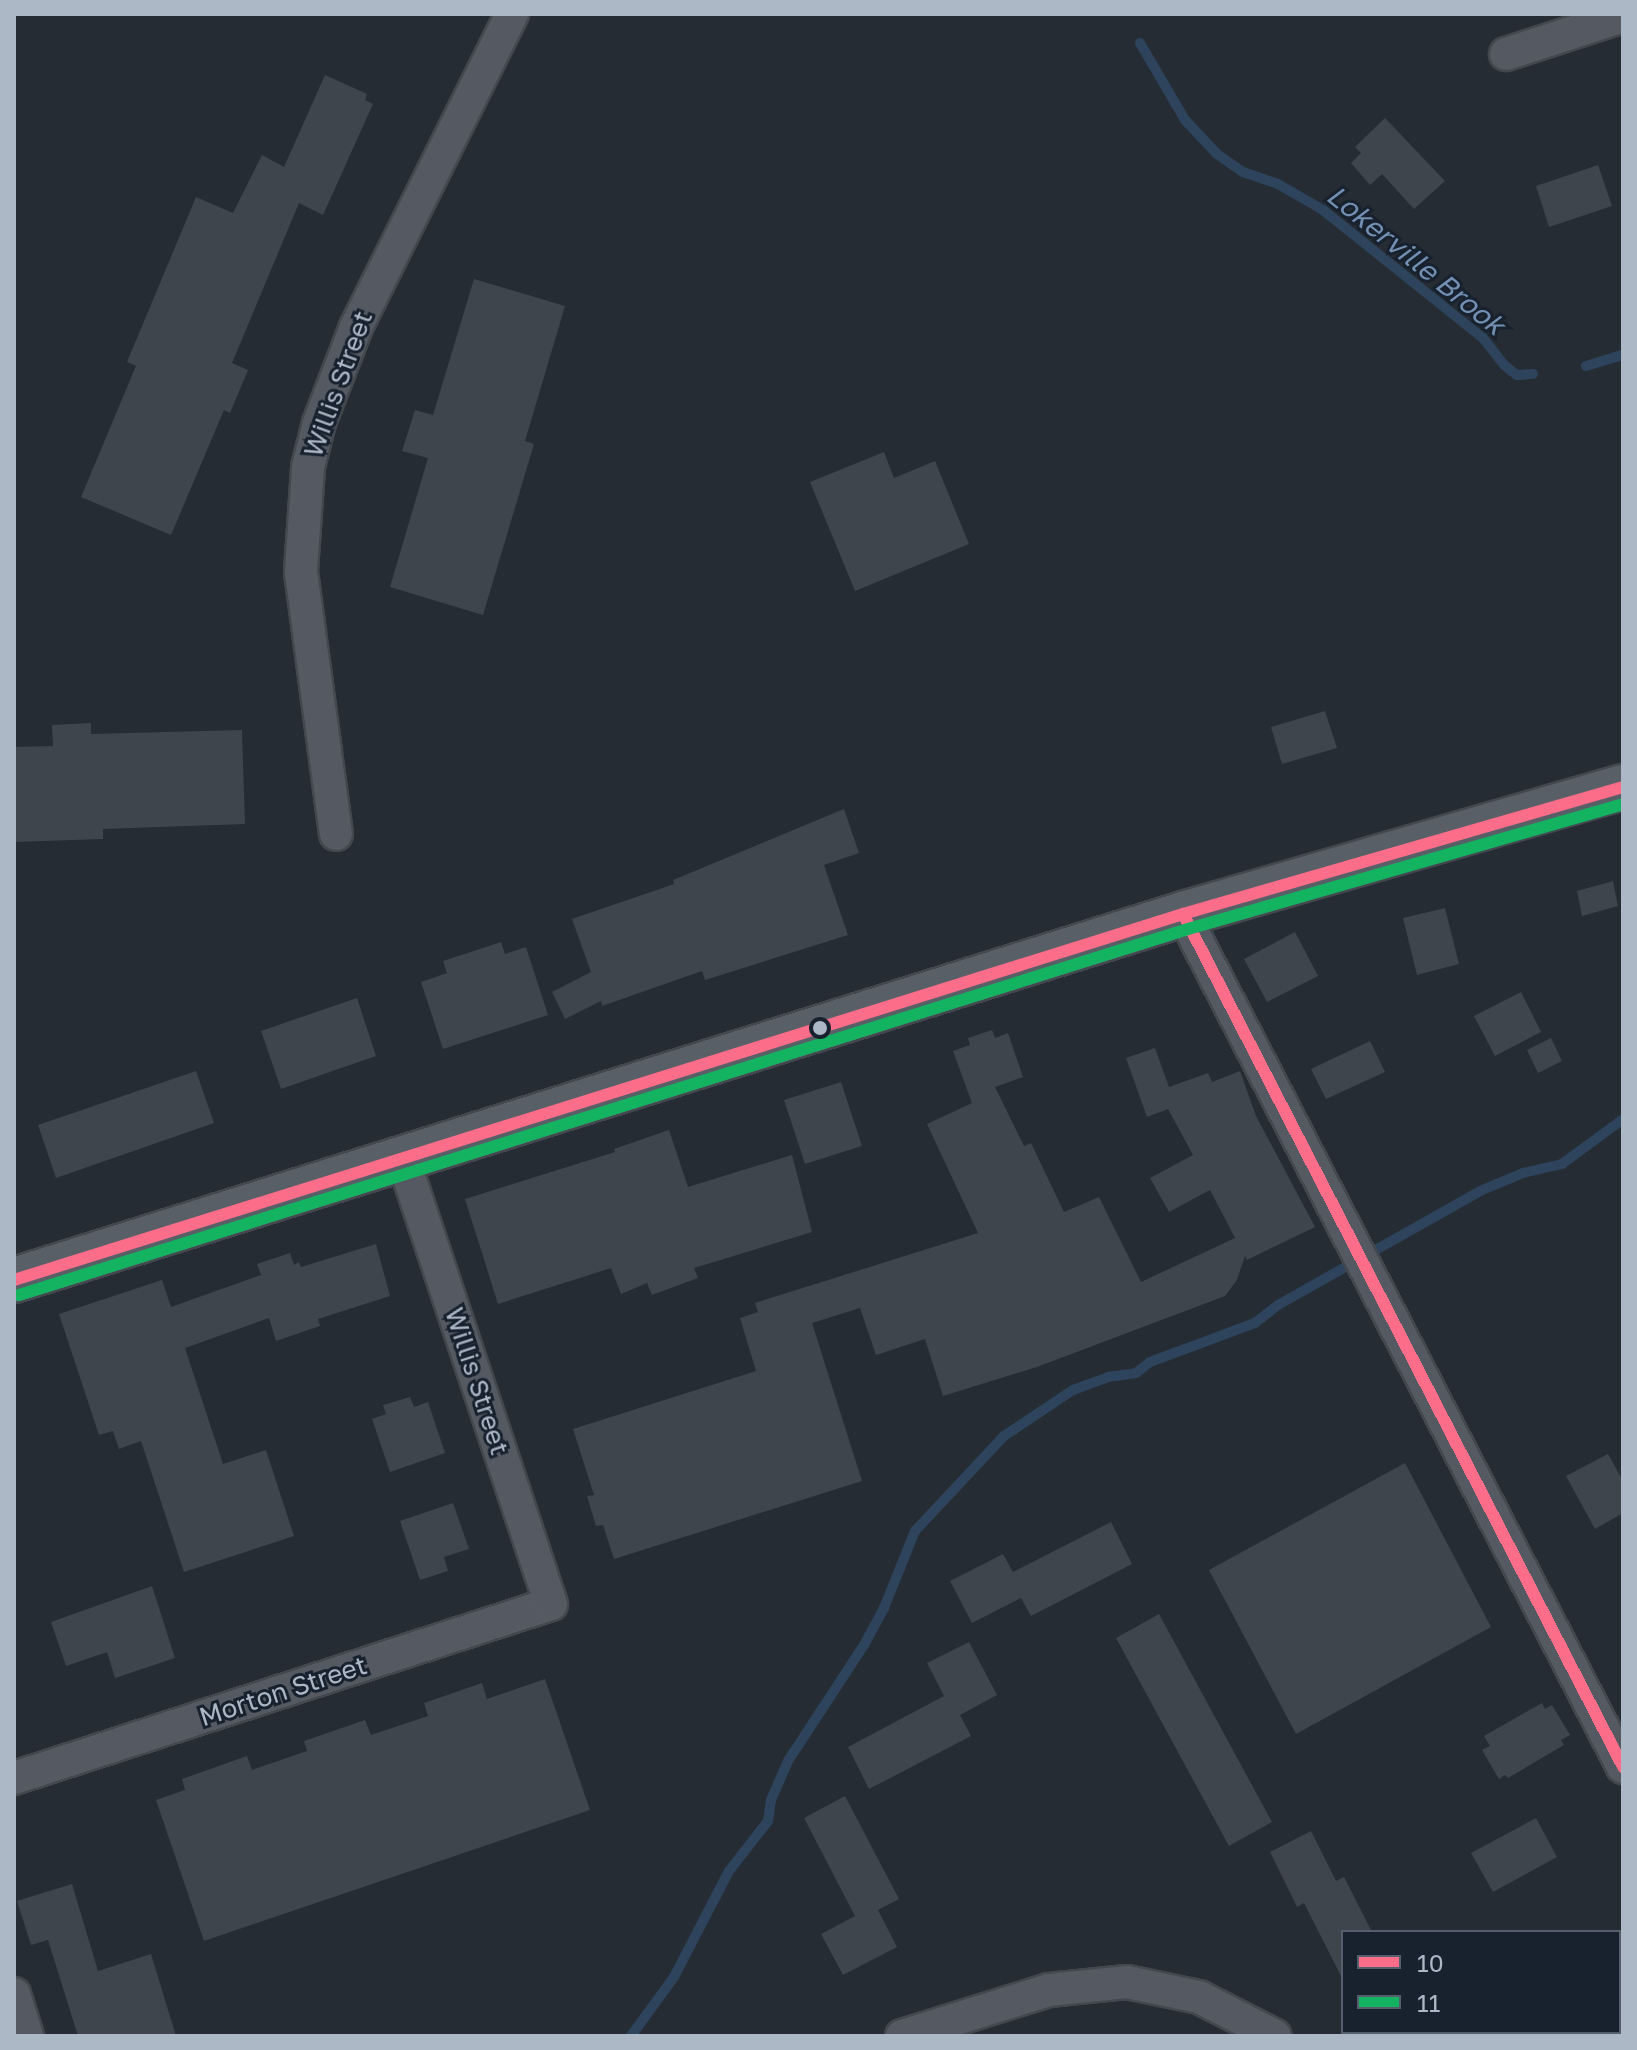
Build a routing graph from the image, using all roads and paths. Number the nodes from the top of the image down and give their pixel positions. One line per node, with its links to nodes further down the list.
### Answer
1 (512, 14): 5 (street, Willis Street)
2 (1623, 16): 3 (street)
3 (1506, 54)
4 (1623, 787): 6 (main road)
5 (336, 834)
6 (1183, 914): 7 (main road); 10 (street)
7 (403, 1158): 8 (main road); 9 (street, Willis Street)
8 (14, 1280)
9 (551, 1604): 11 (street, Morton Street)
10 (1623, 1767)
11 (14, 1778)
12 (14, 1994): 13 (street)
13 (27, 2036)
14 (902, 2036): 15 (street)
15 (1275, 2036)

